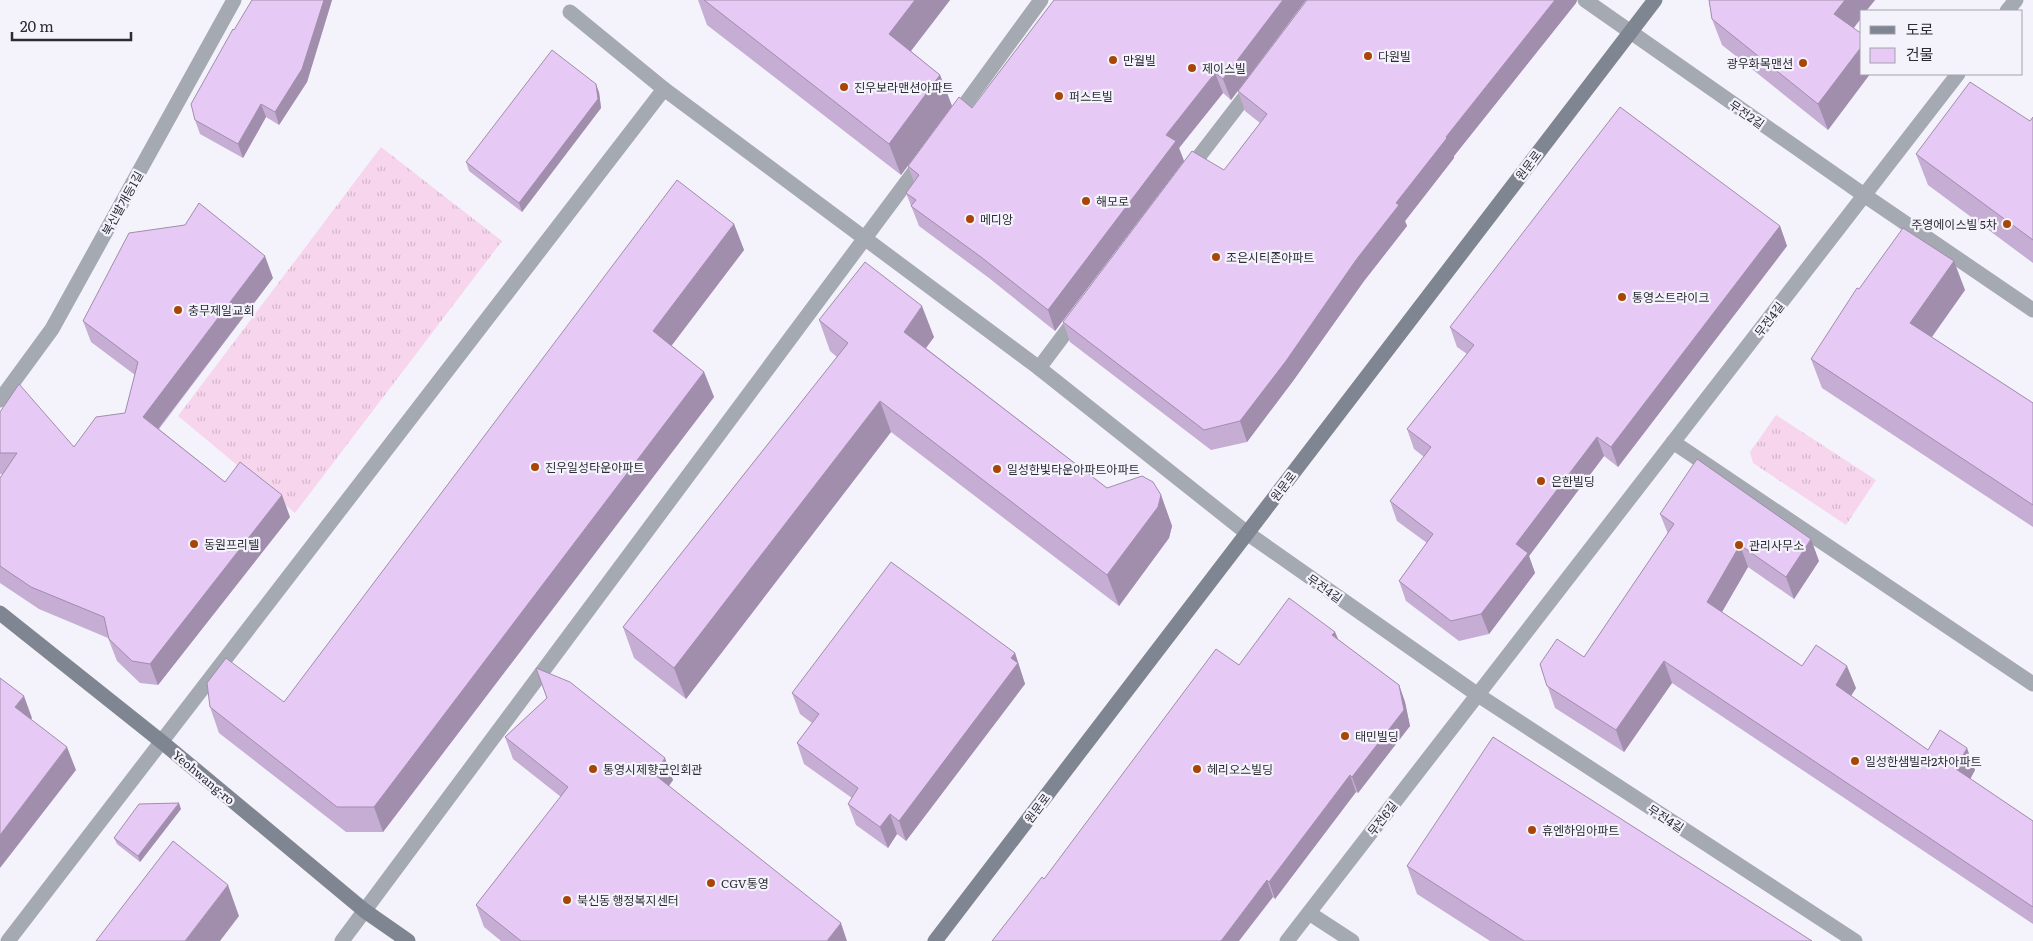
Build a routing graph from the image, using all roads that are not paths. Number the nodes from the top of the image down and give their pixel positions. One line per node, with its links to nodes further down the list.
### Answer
1 (234, 0): 20 (street, 북신발개등1길)
2 (1041, 0): 12 (street)
3 (1585, 0): 8 (street)
4 (1655, 0): 8 (street, 원문로)
5 (2016, 0): 6 (street)
6 (2008, 10)
7 (570, 12): 11 (street, 무전4길)
8 (1630, 32): 15 (street, 무전2길); 22 (street, 원문로)
9 (1264, 70): 14 (street)
10 (1957, 75): 15 (street)
11 (664, 89): 16 (street, 무전4길); 26 (street)
12 (947, 128)
13 (930, 152): 16 (street)
14 (1181, 180)
15 (1864, 195): 18 (street, 무전2길); 21 (street, 무전4길)
16 (865, 240): 19 (street, 무전4길); 27 (street)
17 (1086, 306): 19 (street)
18 (2033, 310)
19 (1039, 368): 22 (street, 무전4길)
20 (0, 400)
21 (1673, 442): 24 (street); 25 (street, 무전4길)
22 (1247, 533): 25 (street, 무전4길); 32 (street, 원문로)
23 (0, 614): 26 (street, Yeohwang-ro)
24 (2033, 684)
25 (1478, 695): 28 (street, 무전6길); 35 (street, 무전4길)
26 (162, 742): 27 (street, Yeohwang-ro); 29 (street)
27 (364, 911): 30 (street); 31 (street, Yeohwang-ro)
28 (1309, 913): 33 (street, 무전6길); 34 (street)
29 (8, 941)
30 (342, 941)
31 (408, 941)
32 (935, 941)
33 (1287, 941)
34 (1352, 941)
35 (1855, 941)

